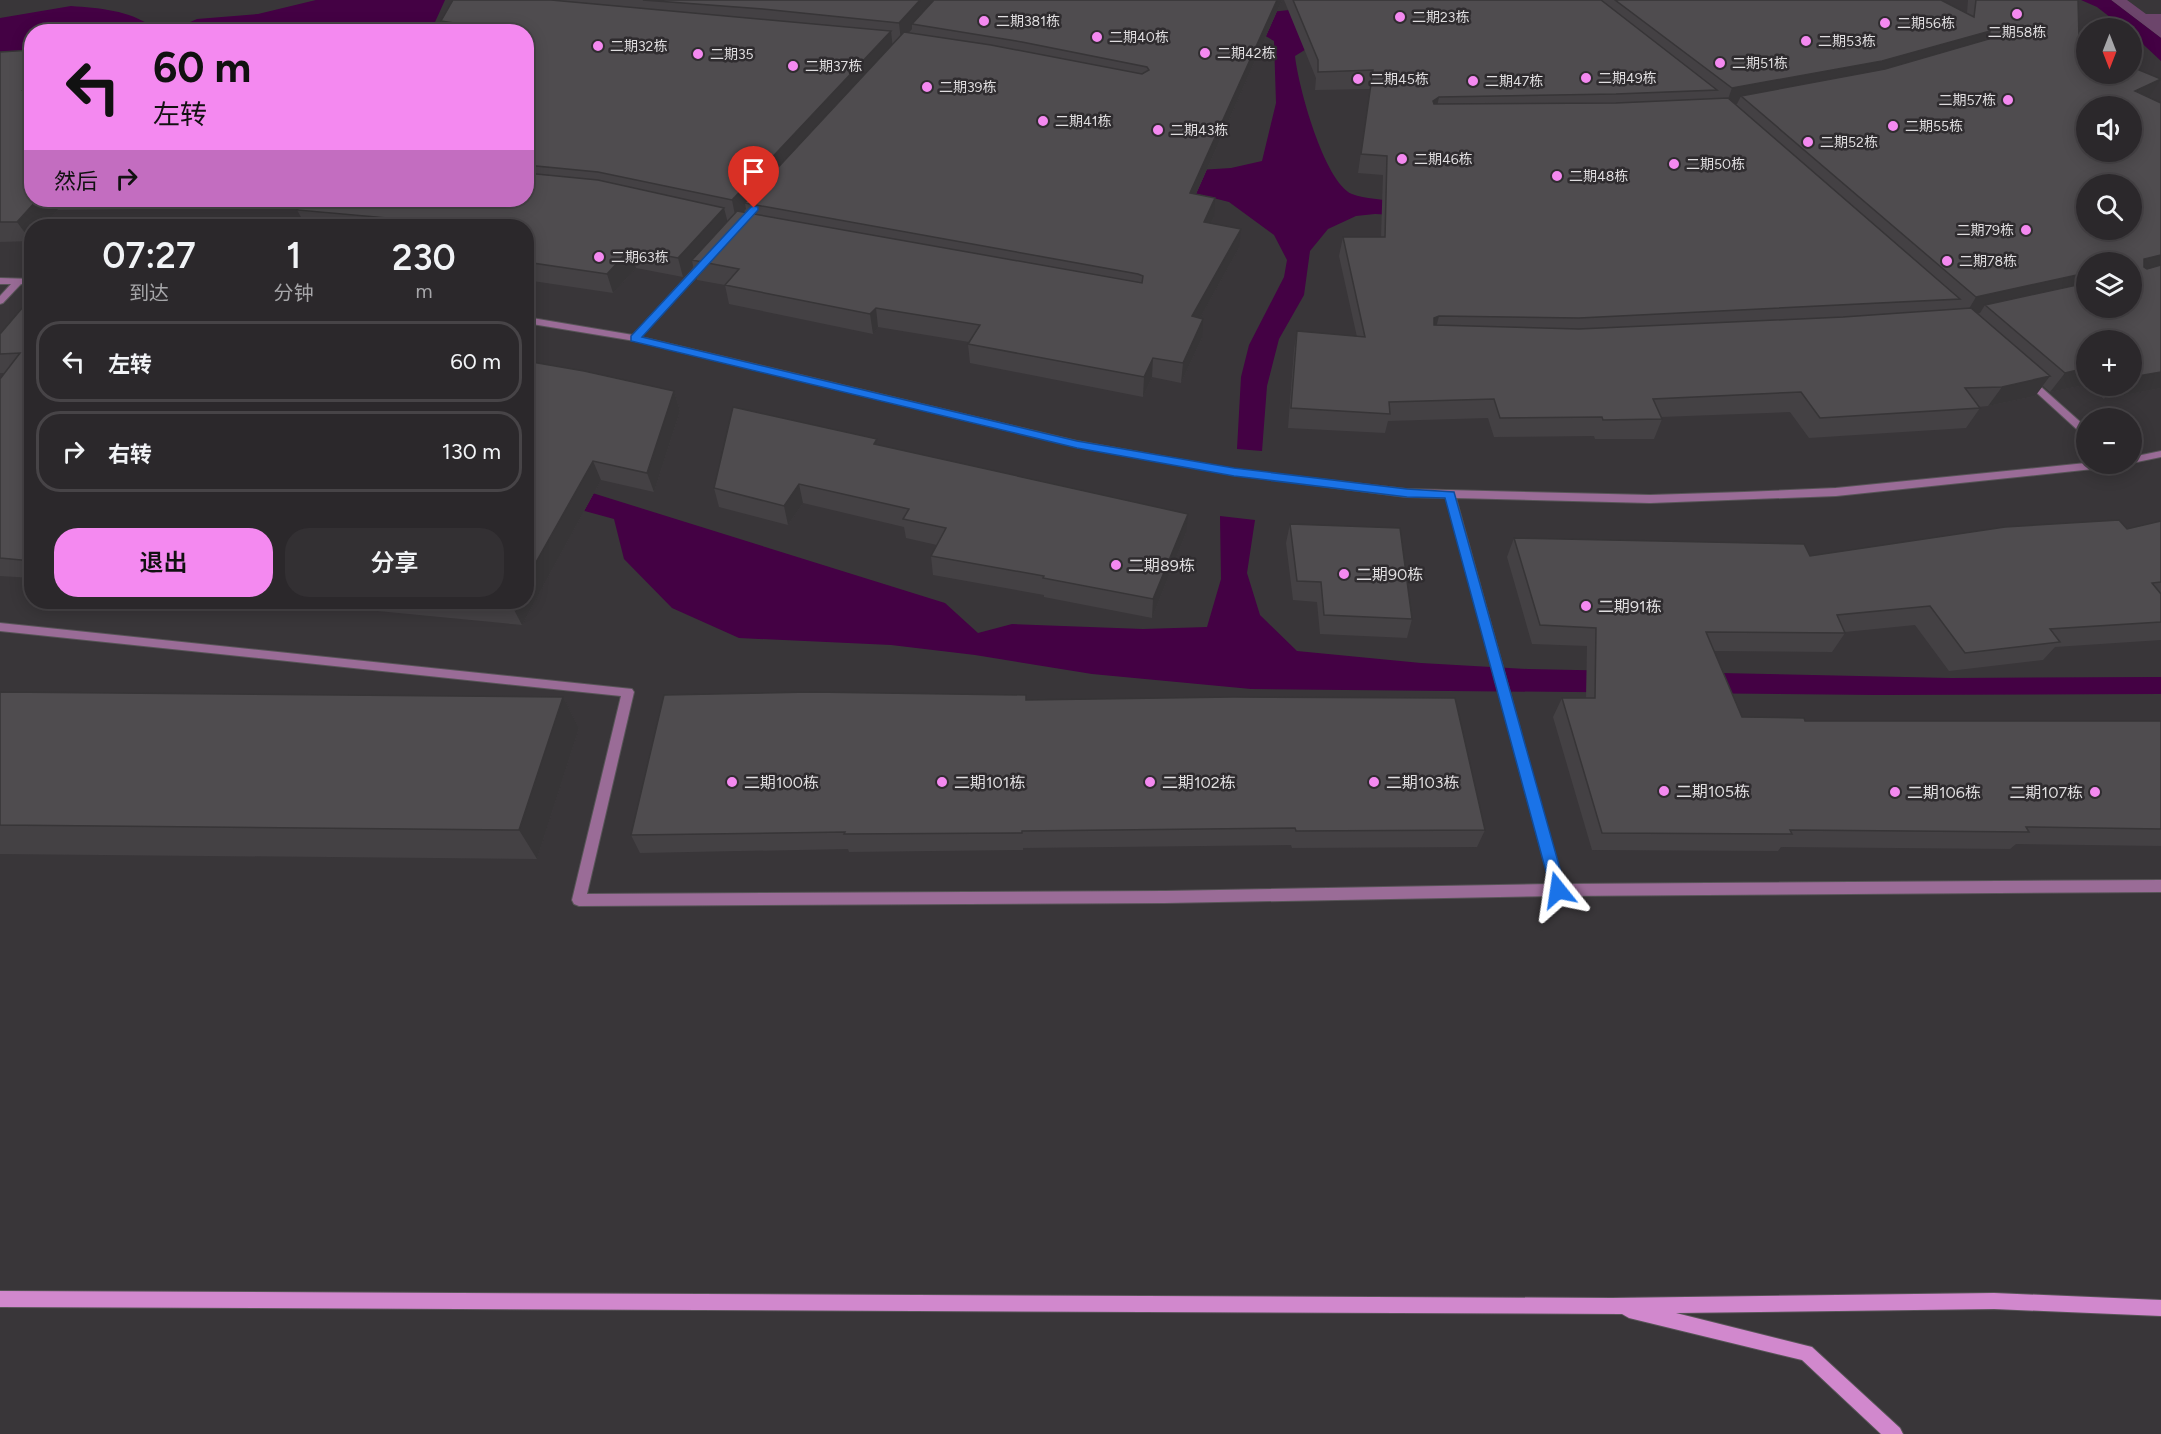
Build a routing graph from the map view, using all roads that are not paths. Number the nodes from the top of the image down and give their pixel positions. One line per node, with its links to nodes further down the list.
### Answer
1 (715, 251): 7 (street)
2 (0, 281): 3 (street)
3 (18, 282): 4 (street); 5 (street)
4 (24, 282)
5 (0, 301)
6 (534, 321): 7 (street)
7 (635, 338): 13 (street)
8 (2024, 377): 9 (street)
9 (2076, 423)
10 (2161, 454): 11 (street)
11 (2142, 458)
12 (2076, 468): 13 (street)
13 (1450, 494): 16 (street)
14 (0, 627): 16 (street)
15 (2161, 886): 16 (street)
16 (1558, 890)
17 (0, 1299): 18 (main road)
18 (1612, 1306): 19 (main road); 20 (main road)
19 (2161, 1308)
20 (1894, 1434)

